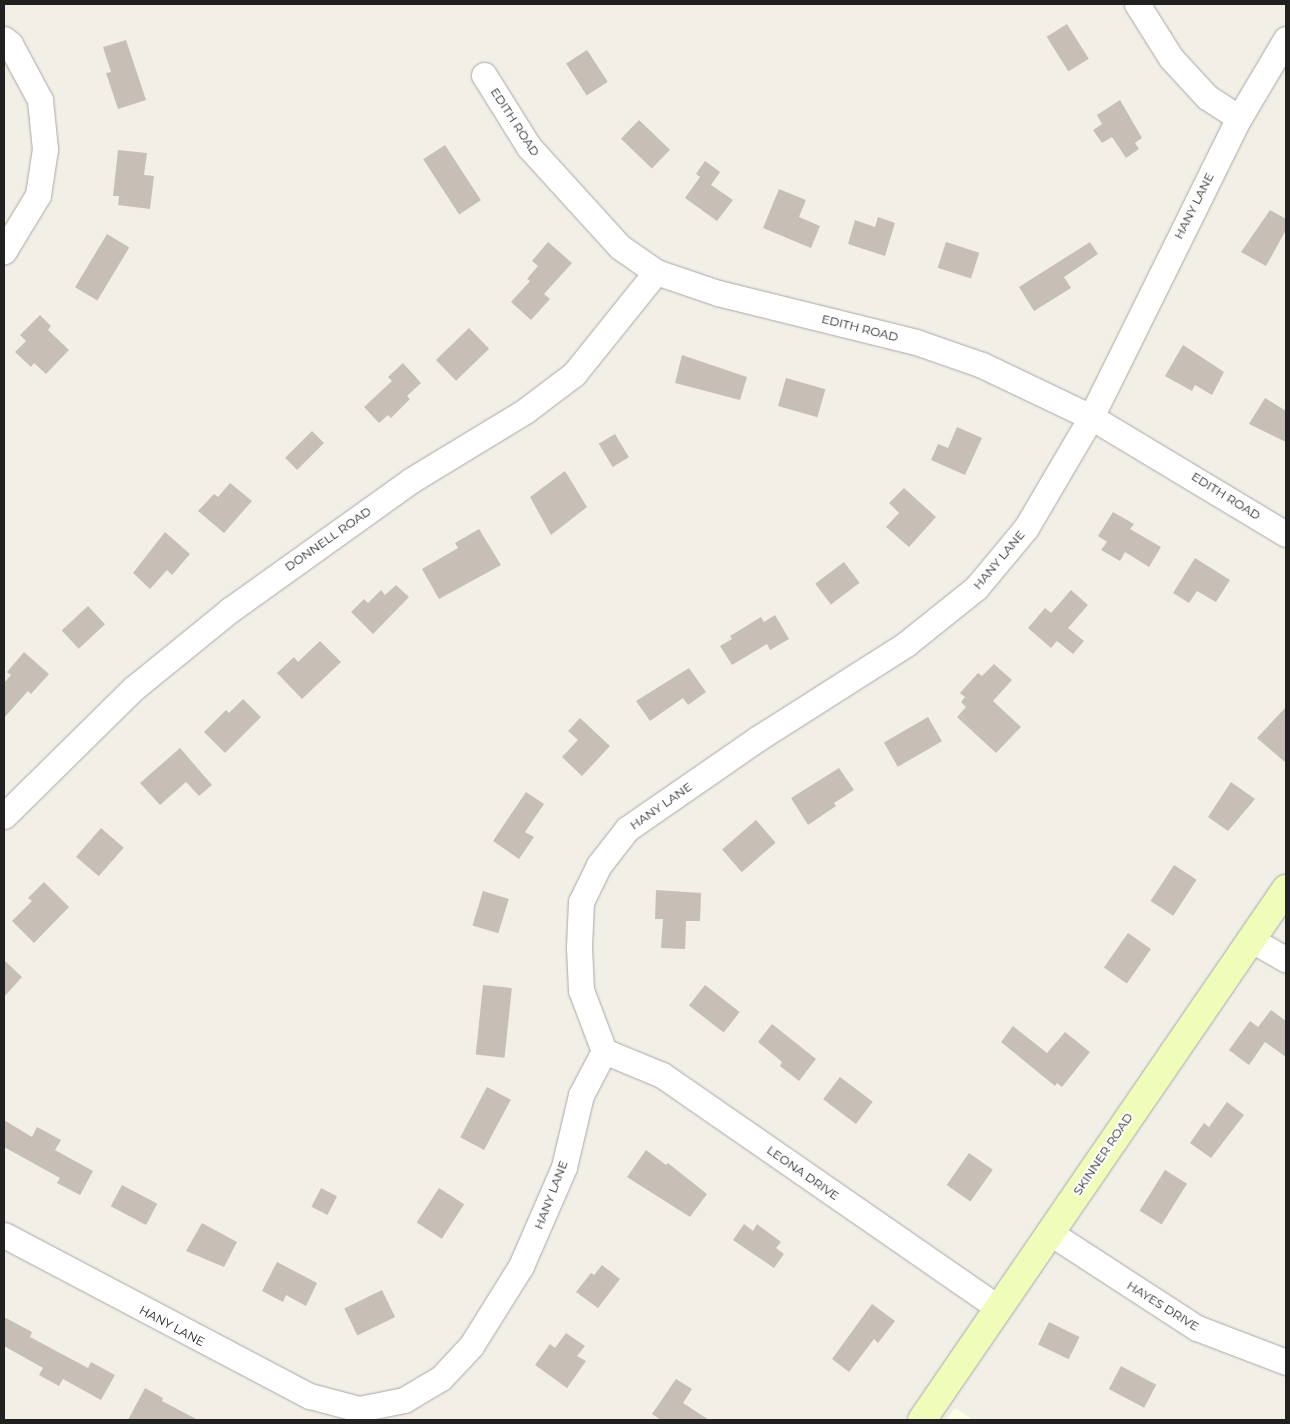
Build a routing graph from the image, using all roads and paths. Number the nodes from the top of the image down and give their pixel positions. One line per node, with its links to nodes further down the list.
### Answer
1 (1137, 4): 5 (street)
2 (4, 39): 6 (street)
3 (1286, 39): 5 (street, HANY LANE)
4 (484, 75): 7 (street, EDITH ROAD)
5 (1239, 118): 8 (street, HANY LANE)
6 (4, 251)
7 (656, 272): 8 (street, EDITH ROAD); 10 (street, DONNELL ROAD)
8 (1091, 416): 9 (street, EDITH ROAD); 14 (street, HANY LANE)
9 (1286, 534)
10 (4, 816)
11 (1286, 889): 12 (street, SKINNER ROAD)
12 (1252, 940): 13 (street); 15 (street, SKINNER ROAD)
13 (1286, 960)
14 (604, 1051): 16 (street, HANY LANE); 17 (street, LEONA DRIVE)
15 (1049, 1232): 17 (street, SKINNER ROAD); 18 (street, HAYES DRIVE)
16 (4, 1235)
17 (998, 1307): 19 (street, SKINNER ROAD)
18 (1286, 1362)
19 (922, 1420)

